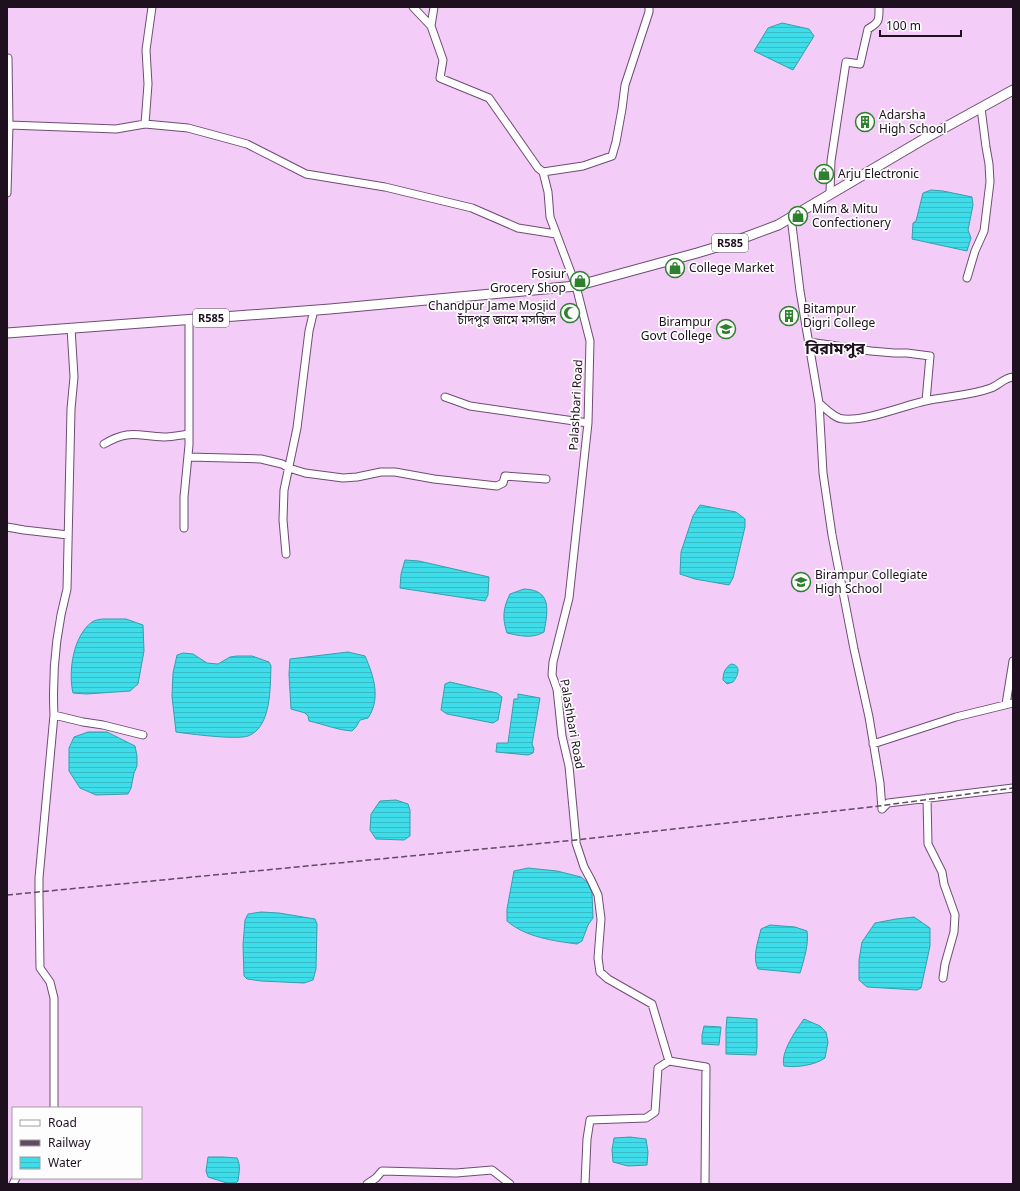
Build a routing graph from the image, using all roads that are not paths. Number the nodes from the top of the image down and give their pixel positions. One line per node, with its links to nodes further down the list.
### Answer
1 (152, 7): 10 (street)
2 (413, 7): 6 (street)
3 (434, 7): 6 (street)
4 (649, 7): 12 (street)
5 (879, 7): 14 (street)
6 (430, 26): 12 (street)
7 (8, 58): 11 (street)
8 (1013, 90): 9 (main road, R585)
9 (980, 108): 14 (main road, R585); 17 (street)
10 (145, 124): 11 (street); 16 (street)
11 (9, 125): 13 (street)
12 (543, 172): 16 (street, Palashbari Road)
13 (7, 193)
14 (830, 193): 15 (main road, R585)
15 (791, 217): 18 (main road, R585); 23 (street)
16 (556, 234): 18 (street, Palashbari Road)
17 (968, 278)
18 (576, 286): 19 (main road, R585); 28 (street, Palashbari Road)
19 (314, 310): 20 (main road, R585); 32 (street)
20 (189, 320): 21 (main road, R585); 29 (street)
21 (71, 328): 22 (main road, R585); 36 (street)
22 (7, 332)
23 (809, 342): 26 (street); 27 (street)
24 (1013, 377): 26 (street)
25 (445, 397): 28 (street)
26 (926, 400): 27 (street)
27 (819, 403): 42 (street)
28 (588, 423): 46 (street, Palashbari Road)
29 (189, 434): 30 (street); 31 (street)
30 (104, 444)
31 (188, 457): 32 (street); 35 (street)
32 (289, 468): 33 (street); 37 (street)
33 (546, 479)
34 (7, 527): 36 (street)
35 (184, 528)
36 (68, 535): 40 (street)
37 (286, 554)
38 (1013, 660): 39 (street)
39 (1009, 704): 42 (street)
40 (54, 715): 41 (street); 47 (street)
41 (143, 735)
42 (873, 744): 44 (street)
43 (1013, 788): 44 (street)
44 (927, 798): 45 (street)
45 (943, 978)
46 (668, 1061): 50 (street); 52 (street)
47 (54, 1107)
48 (367, 1184): 49 (street)
49 (510, 1184)
50 (585, 1184)
51 (698, 1184): 52 (street)
52 (705, 1184)

